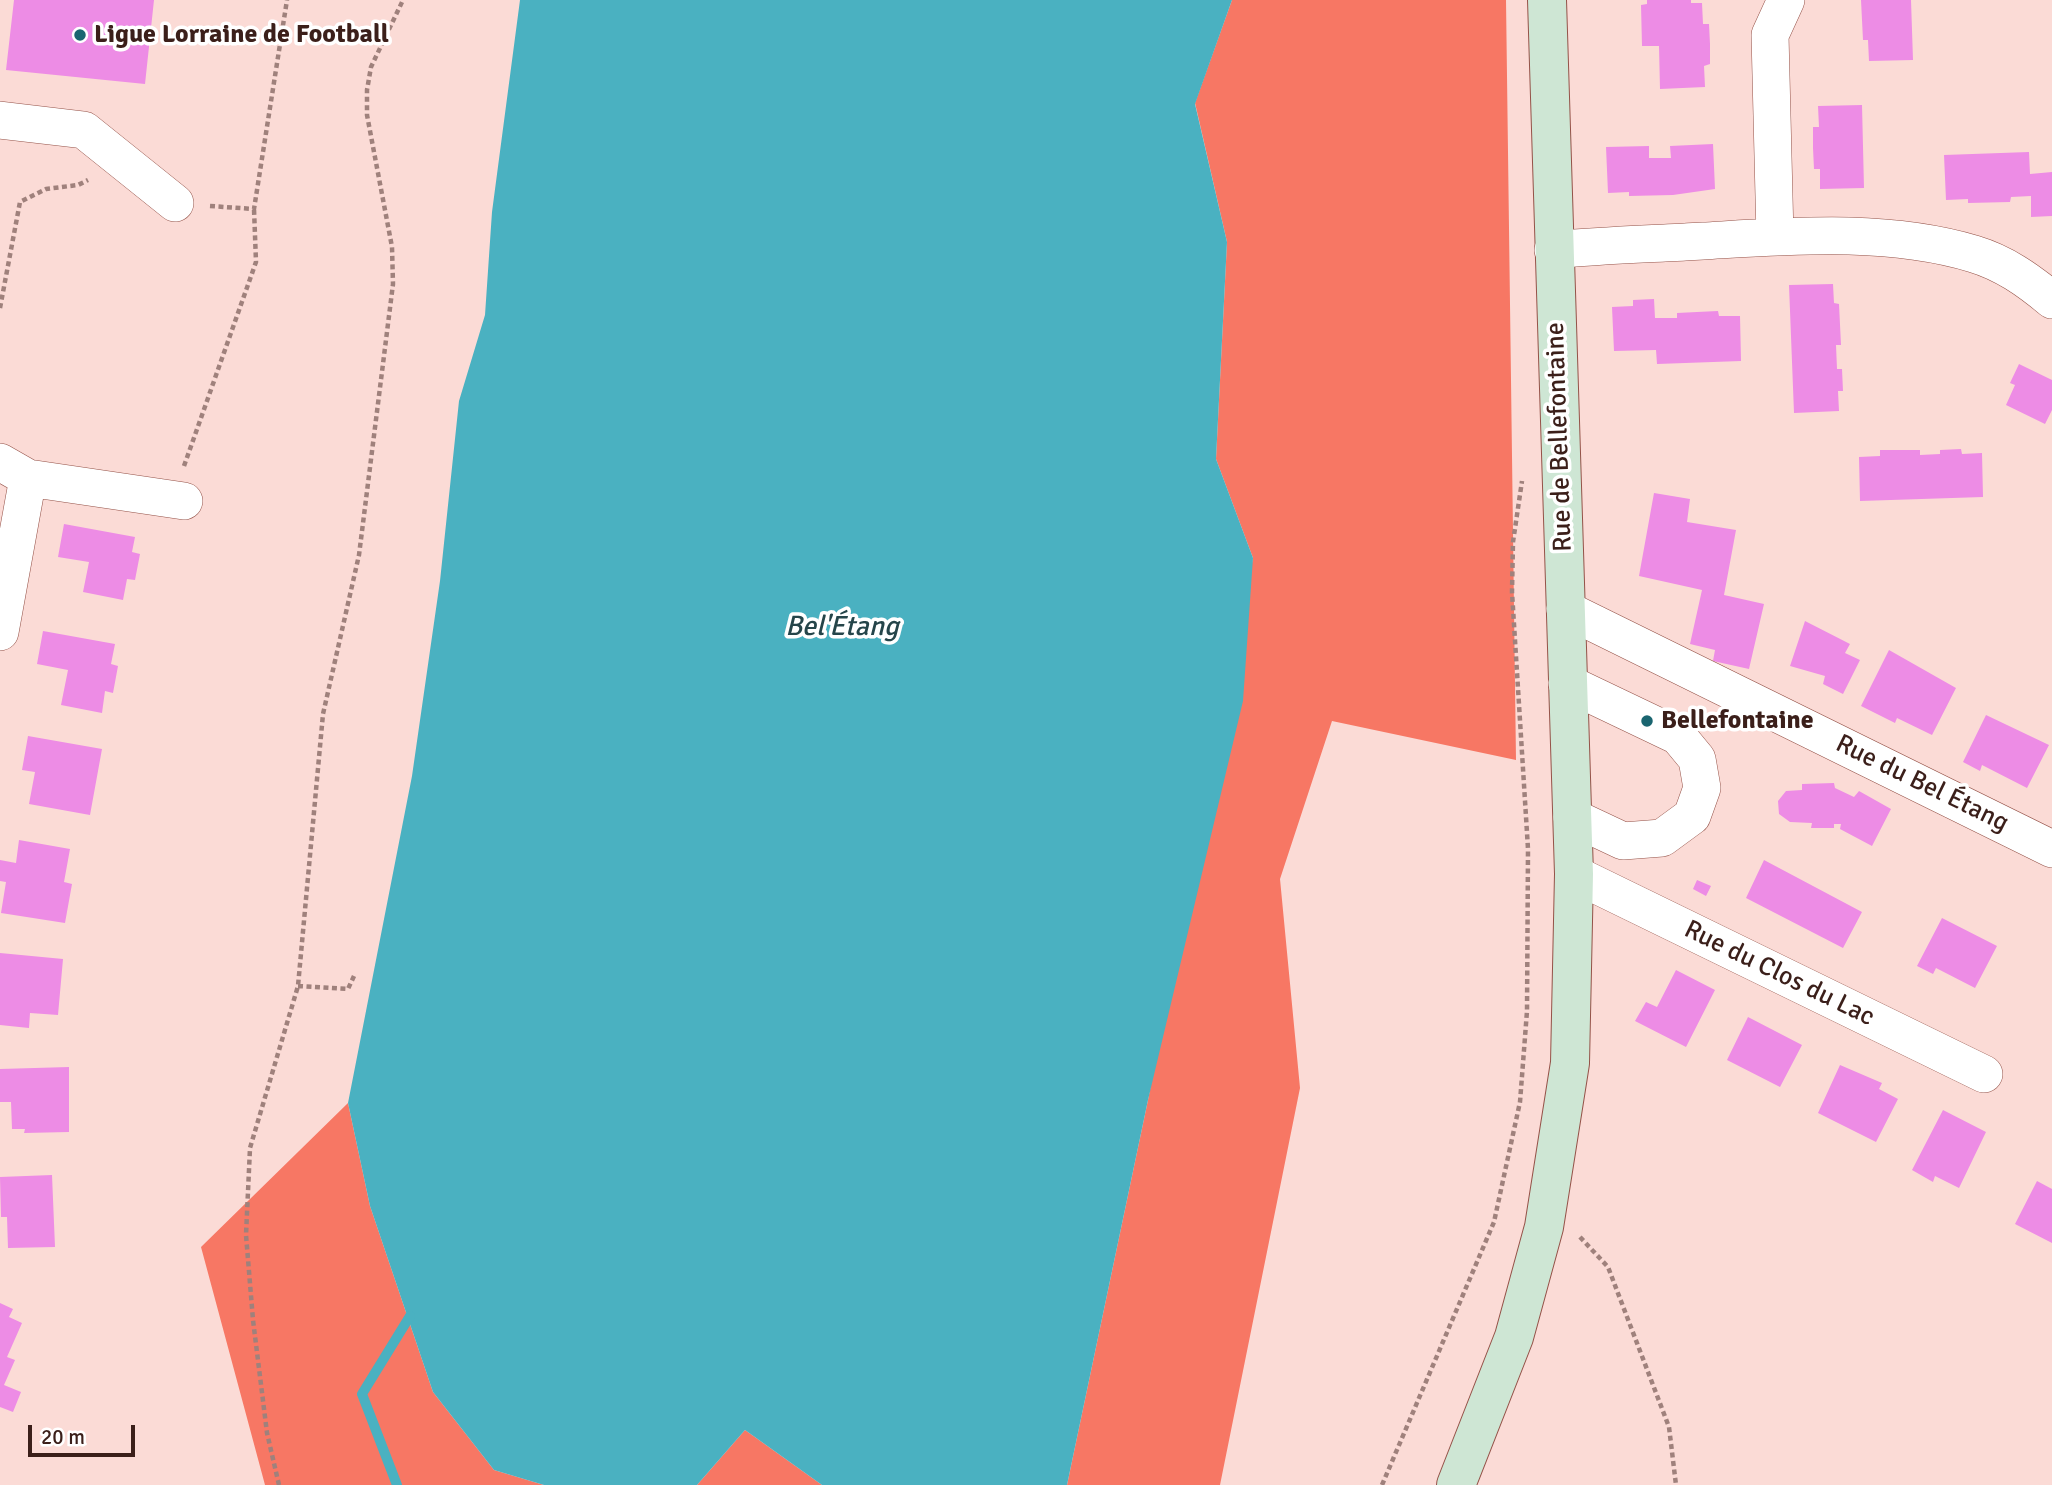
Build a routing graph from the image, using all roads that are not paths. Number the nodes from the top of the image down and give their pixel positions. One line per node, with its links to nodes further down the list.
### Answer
1 (1547, 0): 6 (street, Rue de Bellefontaine)
2 (1786, 0): 5 (street)
3 (0, 120): 4 (street)
4 (175, 203)
5 (1775, 237): 6 (street); 7 (street)
6 (1553, 250): 10 (street, Rue de Bellefontaine)
7 (2052, 300)
8 (14, 470): 9 (street); 11 (street)
9 (169, 498)
10 (1565, 609): 12 (street, Rue de Bellefontaine); 14 (street, Rue du Bel Étang)
11 (0, 632)
12 (1567, 683): 13 (street, Rue de Bellefontaine); 13 (street)
13 (1572, 817): 15 (street, Rue de Bellefontaine)
14 (2052, 849)
15 (1574, 874): 16 (street, Rue du Clos du Lac); 17 (street, Rue de Bellefontaine)
16 (1984, 1074)
17 (1456, 1485)

